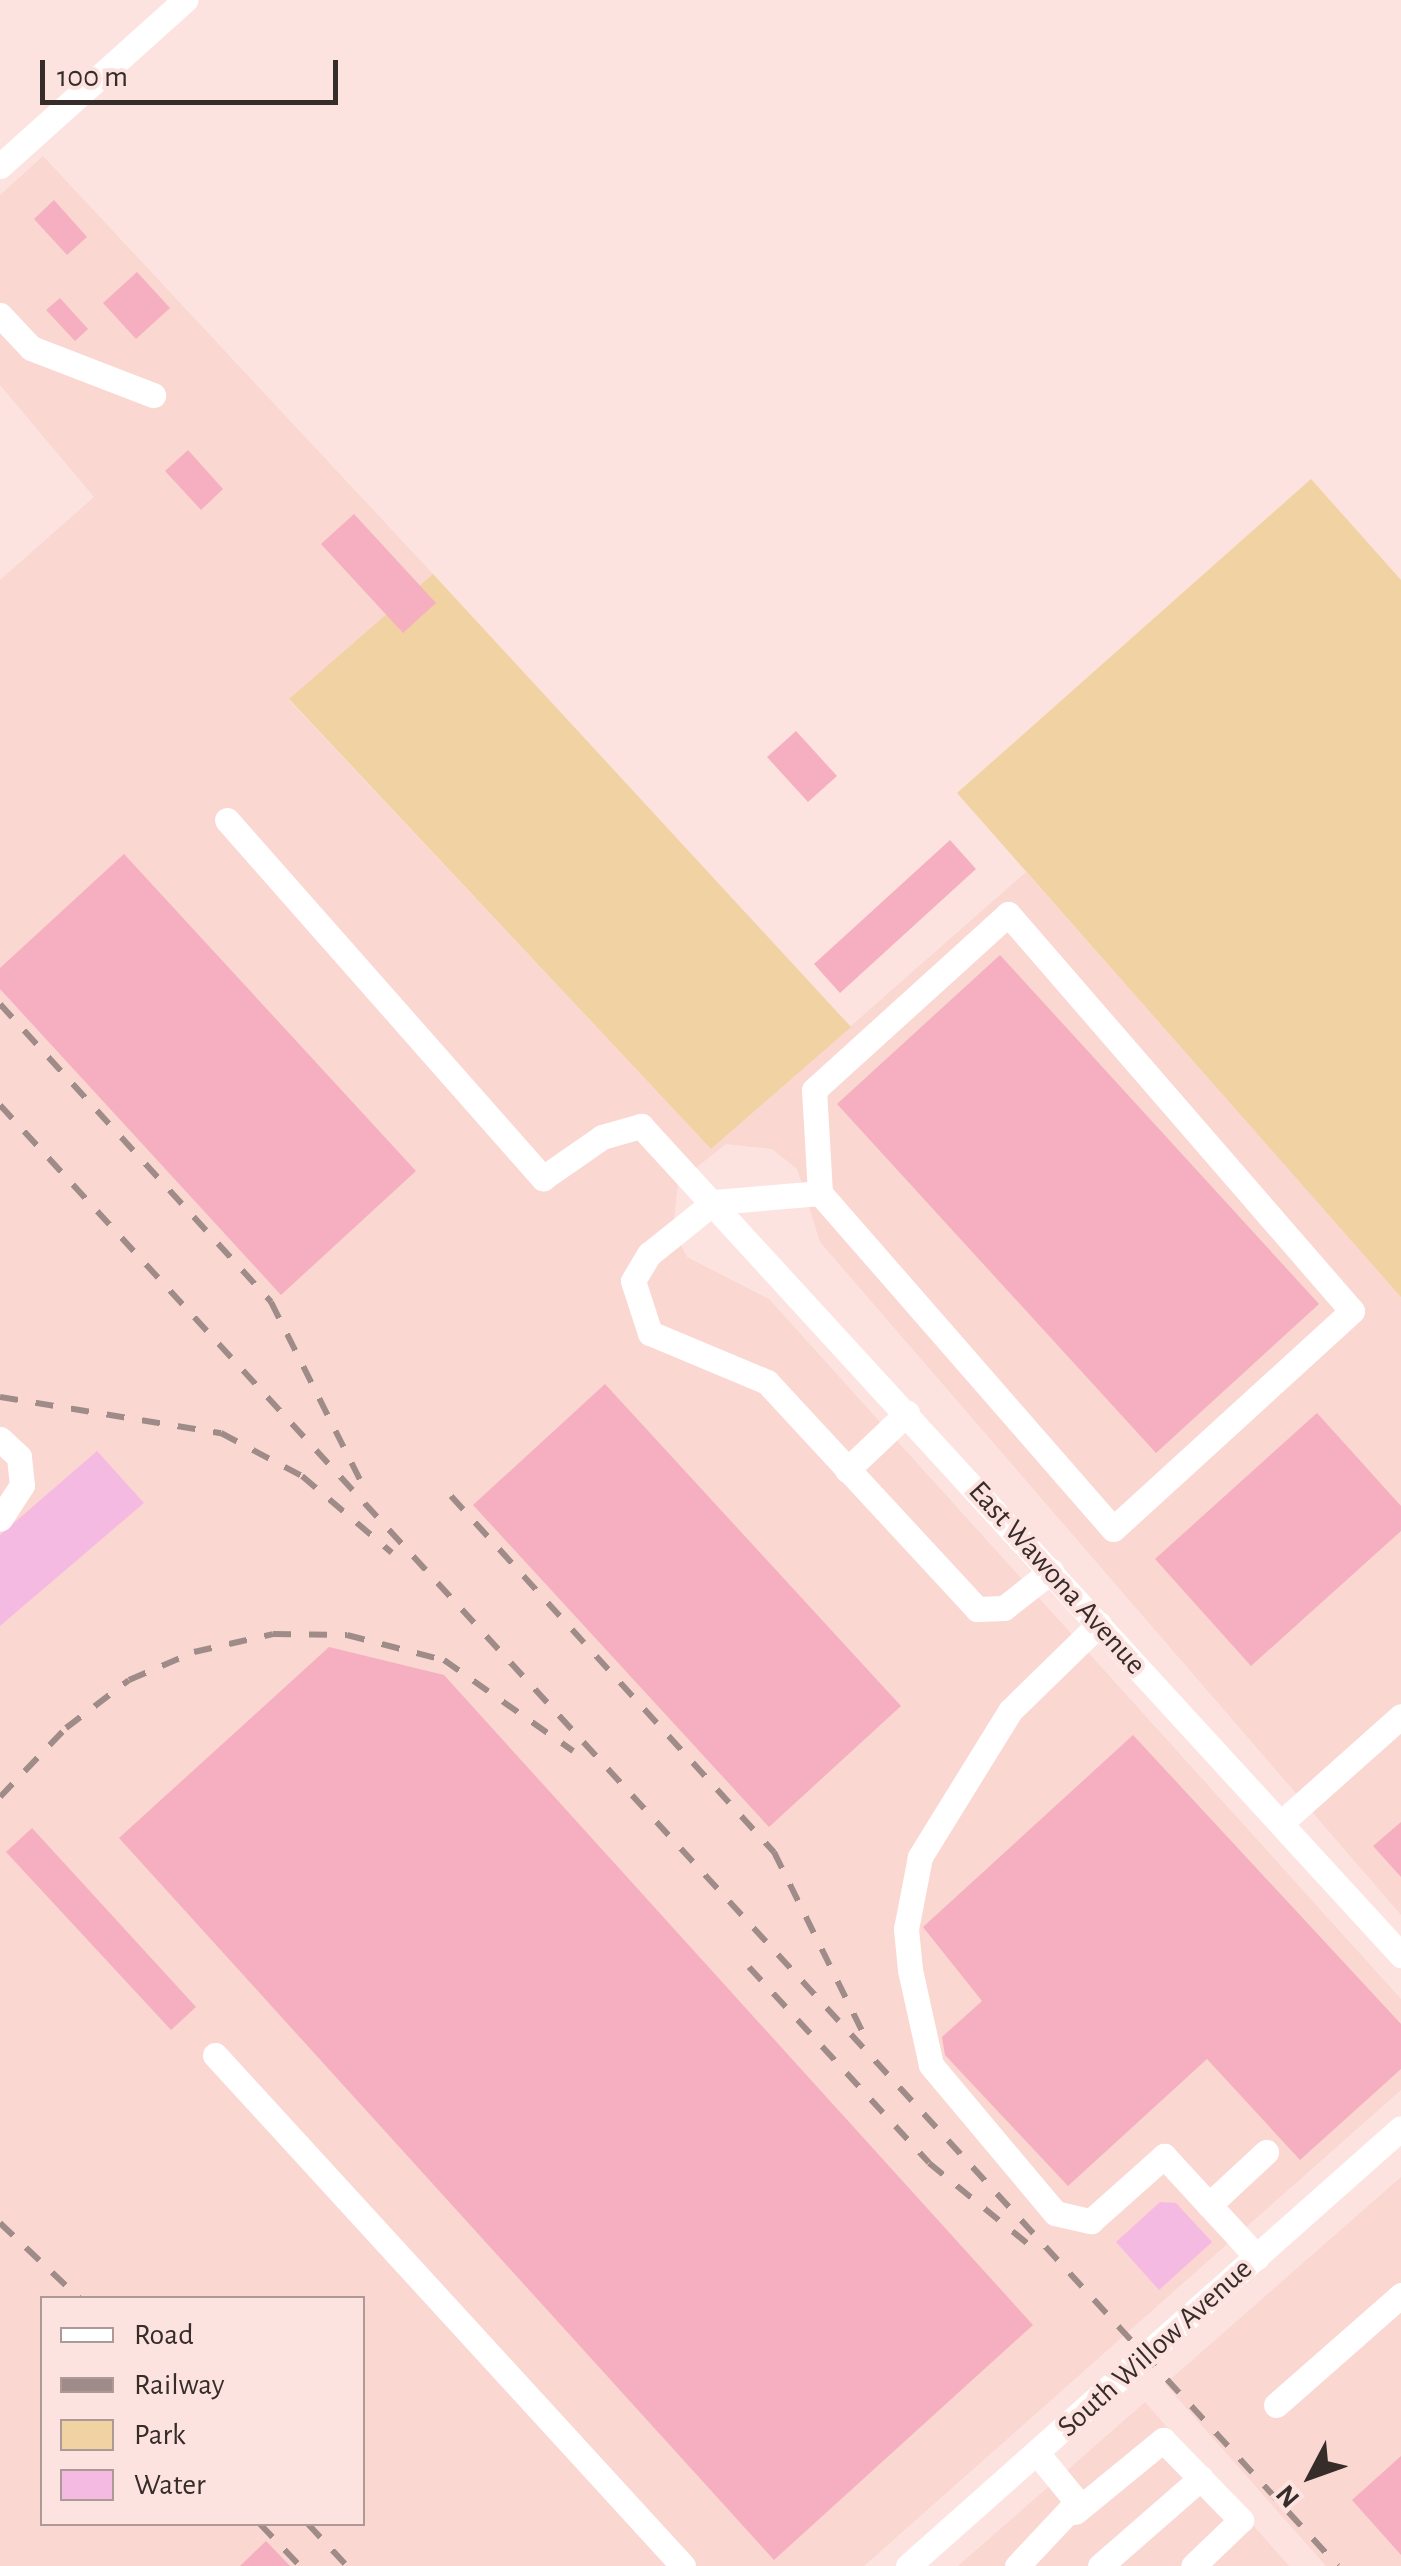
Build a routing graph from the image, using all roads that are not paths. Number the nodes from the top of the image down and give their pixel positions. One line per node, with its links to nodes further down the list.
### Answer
1 (185, 0): 2 (street)
2 (0, 166)
3 (0, 315): 4 (street)
4 (153, 395)
5 (227, 820): 7 (street, East Wawona Avenue)
6 (820, 1193): 6 (street); 7 (street)
7 (714, 1202): 8 (street, East Wawona Avenue); 10 (street)
8 (906, 1413): 10 (street); 12 (street, East Wawona Avenue)
9 (0, 1439): 11 (street)
10 (847, 1470): 12 (street)
11 (0, 1519)
12 (1051, 1572): 13 (street, East Wawona Avenue)
13 (1099, 1624): 15 (street, East Wawona Avenue); 20 (street)
14 (1401, 1716): 15 (street)
15 (1281, 1823): 16 (street, East Wawona Avenue)
16 (1401, 1954)
17 (215, 2056): 27 (street)
18 (1401, 2128): 21 (street, South Willow Avenue)
19 (1266, 2152): 20 (street)
20 (1209, 2205): 21 (street)
21 (1257, 2258): 24 (street, South Willow Avenue)
22 (1401, 2295): 23 (street)
23 (1276, 2405)
24 (1037, 2453): 26 (street); 28 (street, South Willow Avenue)
25 (1202, 2478): 26 (street); 30 (street); 31 (street)
26 (1075, 2512): 29 (street)
27 (683, 2566)
28 (908, 2566)
29 (1017, 2566)
30 (1100, 2566)
31 (1193, 2566)

